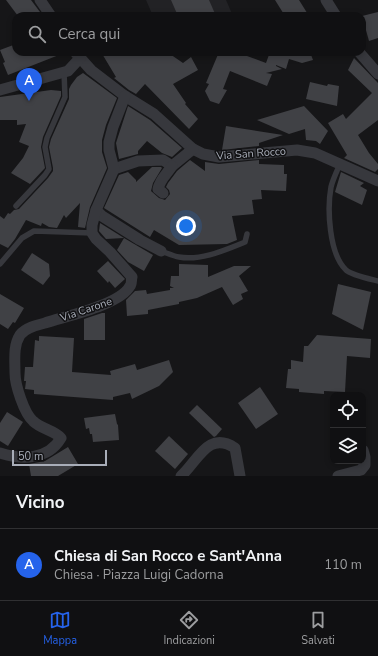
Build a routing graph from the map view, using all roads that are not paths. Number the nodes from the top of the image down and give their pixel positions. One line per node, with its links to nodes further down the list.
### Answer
1 (326, 0): 4 (street)
2 (43, 1): 3 (street)
3 (49, 12)
4 (334, 12)
5 (76, 56): 8 (street)
6 (78, 56): 11 (street, Via San Rocco)
7 (362, 56): 9 (street)
8 (64, 72): 10 (street); 18 (lane)
9 (378, 74)
10 (0, 90)
11 (125, 96): 12 (street, Via San Rocco); 15 (street)
12 (193, 149): 13 (street, Via San Rocco); 14 (street)
13 (340, 164): 16 (street, Via San Rocco); 24 (lane)
14 (172, 166): 15 (street); 17 (street)
15 (114, 169): 19 (street)
16 (378, 181)
17 (163, 193)
18 (16, 206)
19 (96, 210): 20 (street); 22 (street)
20 (92, 233): 23 (lane); 25 (street, Via Carone)
21 (247, 234): 22 (lane)
22 (161, 251)
23 (0, 264)
24 (378, 281)
25 (0, 453)
26 (365, 464): 29 (street)
27 (181, 476): 28 (street)
28 (240, 476)
29 (338, 476)

